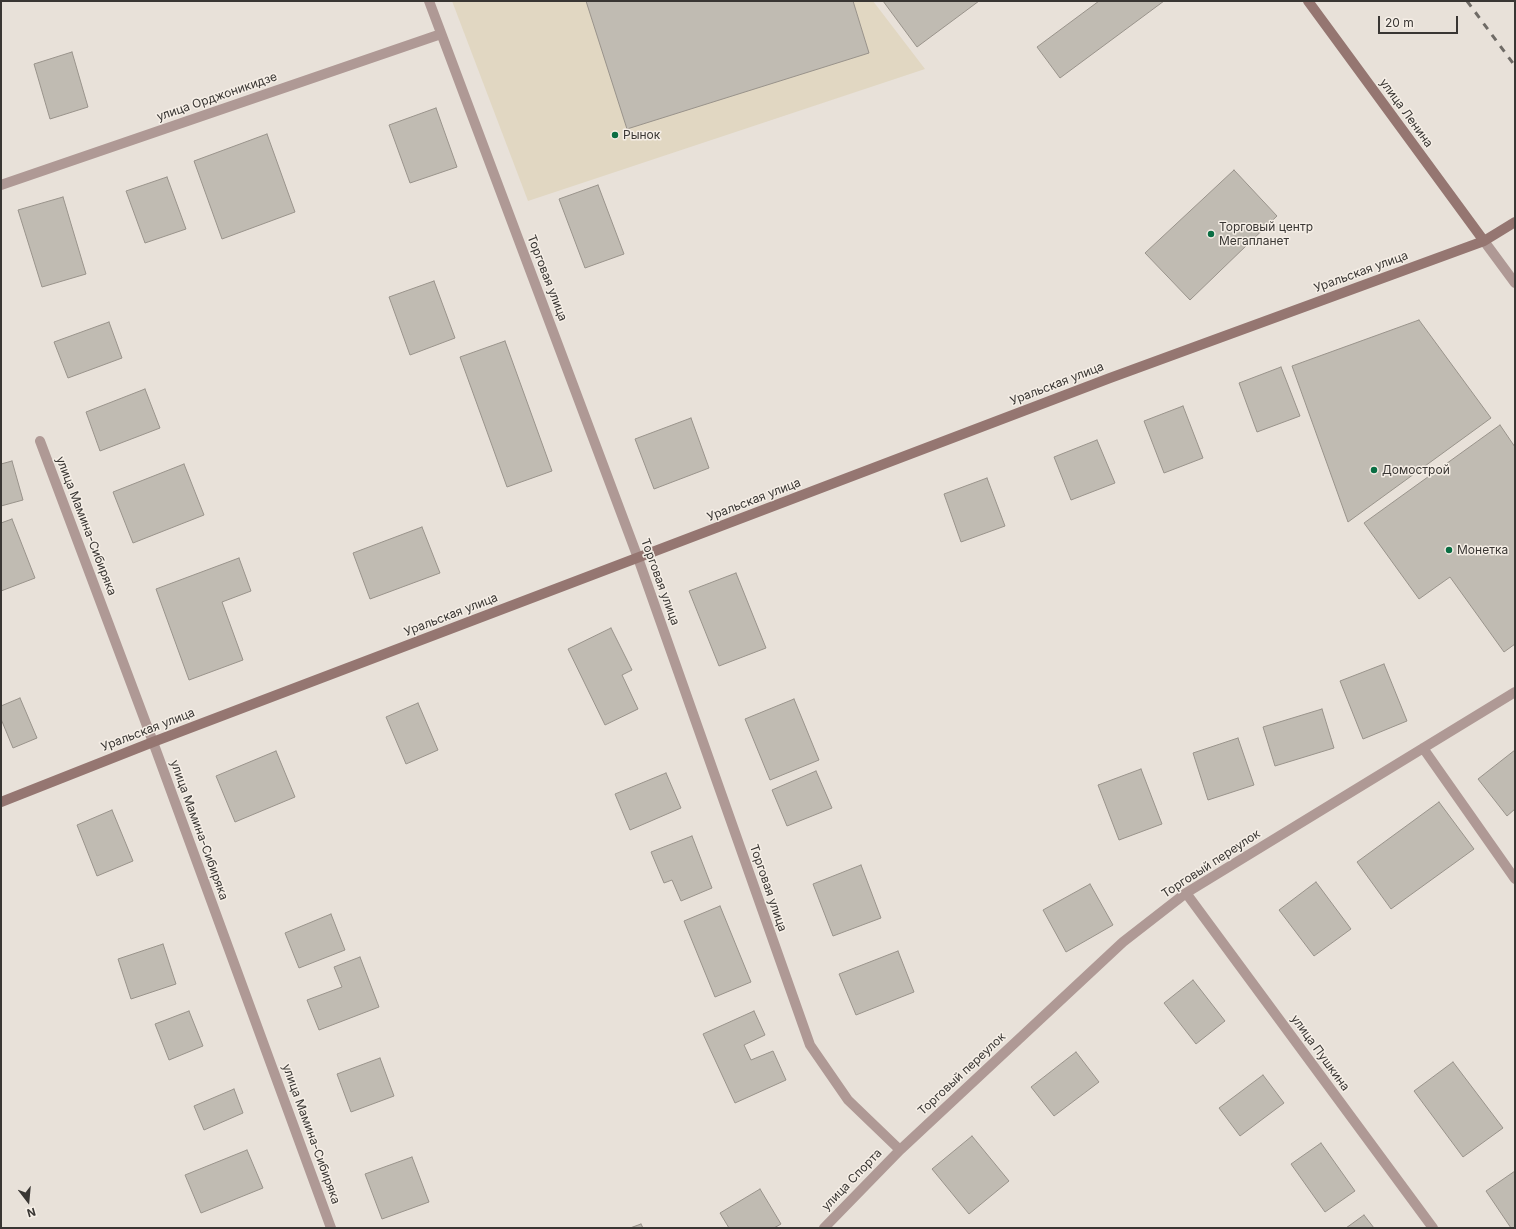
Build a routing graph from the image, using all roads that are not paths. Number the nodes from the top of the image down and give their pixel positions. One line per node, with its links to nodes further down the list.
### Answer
1 (428, 1): 3 (street, Торговая улица)
2 (1308, 1): 6 (main road, улица Ленина)
3 (441, 34): 4 (street, улица Орджоникидзе); 9 (street, Торговая улица)
4 (1, 185)
5 (1515, 222): 6 (main road, Уральская улица)
6 (1484, 241): 7 (street); 9 (main road, Уральская улица)
7 (1515, 283)
8 (40, 441): 11 (street, улица Мамина-Сибиряка)
9 (638, 558): 11 (main road, Уральская улица); 16 (street, Торговая улица)
10 (1515, 692): 12 (street, Торговый переулок)
11 (153, 742): 13 (main road, Уральская улица); 17 (street, улица Мамина-Сибиряка)
12 (1423, 748): 14 (street); 15 (street, Торговый переулок)
13 (1, 802)
14 (1515, 879)
15 (1186, 892): 16 (street, Торговый переулок); 19 (street, улица Пушкина)
16 (900, 1150): 18 (street, улица Спорта)
17 (331, 1228)
18 (824, 1228)
19 (1433, 1228)

